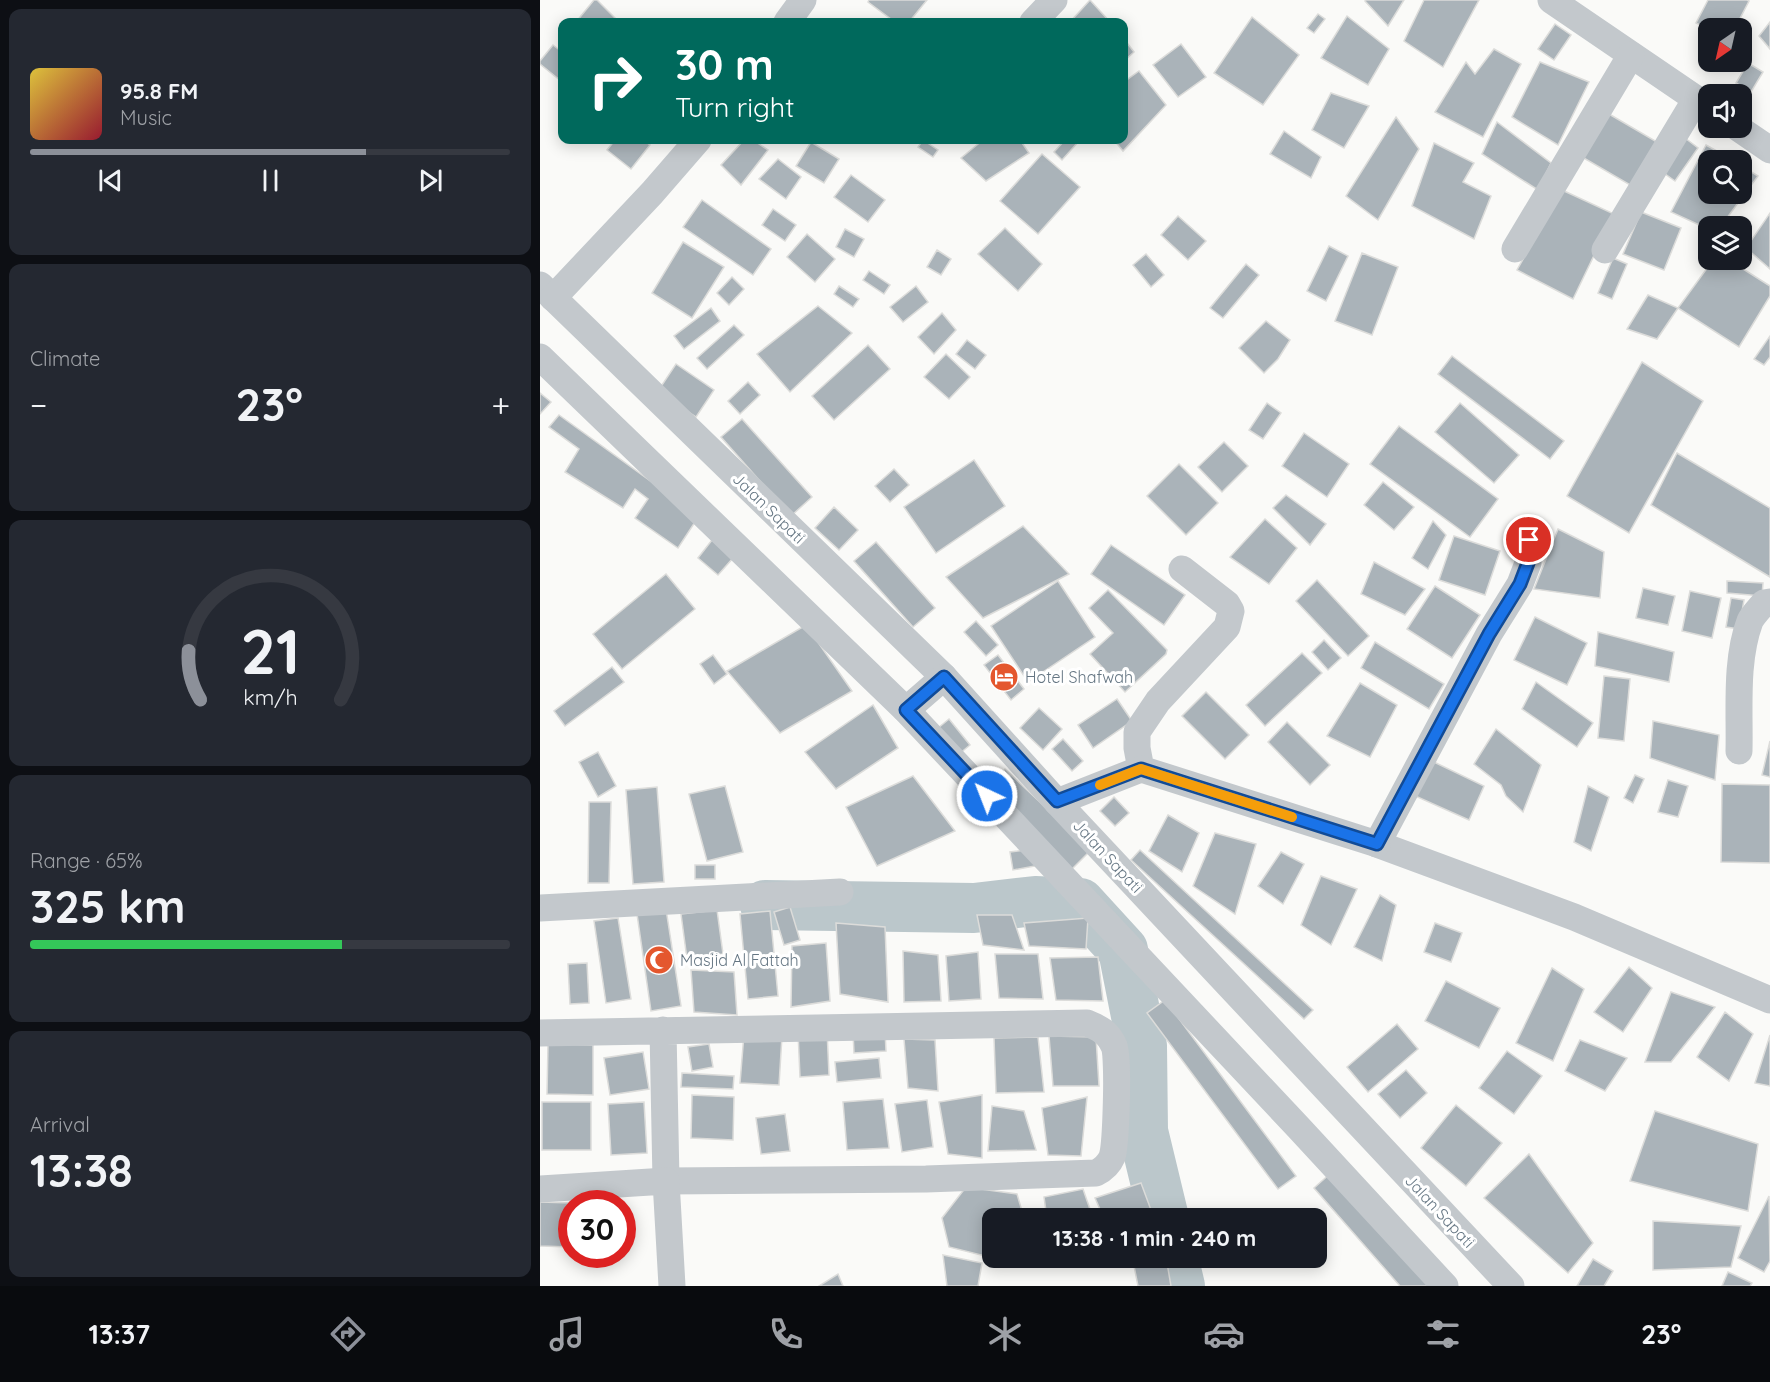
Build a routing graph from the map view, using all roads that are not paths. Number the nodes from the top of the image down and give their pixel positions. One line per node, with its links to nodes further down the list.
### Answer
1 (803, 0): 4 (street)
2 (1054, 0): 5 (street)
3 (1551, 0): 6 (street)
4 (790, 18)
5 (1037, 18)
6 (1631, 55): 7 (street); 12 (street)
7 (1698, 100)
8 (1698, 109): 13 (street)
9 (1752, 138): 11 (street)
10 (695, 144): 14 (street)
11 (1770, 150)
12 (1515, 249)
13 (1605, 250)
14 (546, 292): 19 (street, Jalan Sapati)
15 (540, 357): 20 (street)
16 (1529, 540): 24 (street)
17 (1182, 569): 22 (street)
18 (1770, 602): 21 (street)
19 (944, 677): 20 (street); 23 (street, Jalan Sapati)
20 (906, 710): 33 (street)
21 (1739, 752)
22 (1141, 769): 23 (street); 24 (street)
23 (1057, 801): 34 (street, Jalan Sapati)
24 (1377, 844): 27 (street)
25 (840, 891): 26 (street)
26 (540, 908)
27 (1770, 1000)
28 (663, 1030): 29 (street); 30 (street); 30 (street)
29 (540, 1033)
30 (666, 1181): 31 (street); 32 (street)
31 (540, 1189)
32 (672, 1286)
33 (1445, 1286)
34 (1511, 1286)

